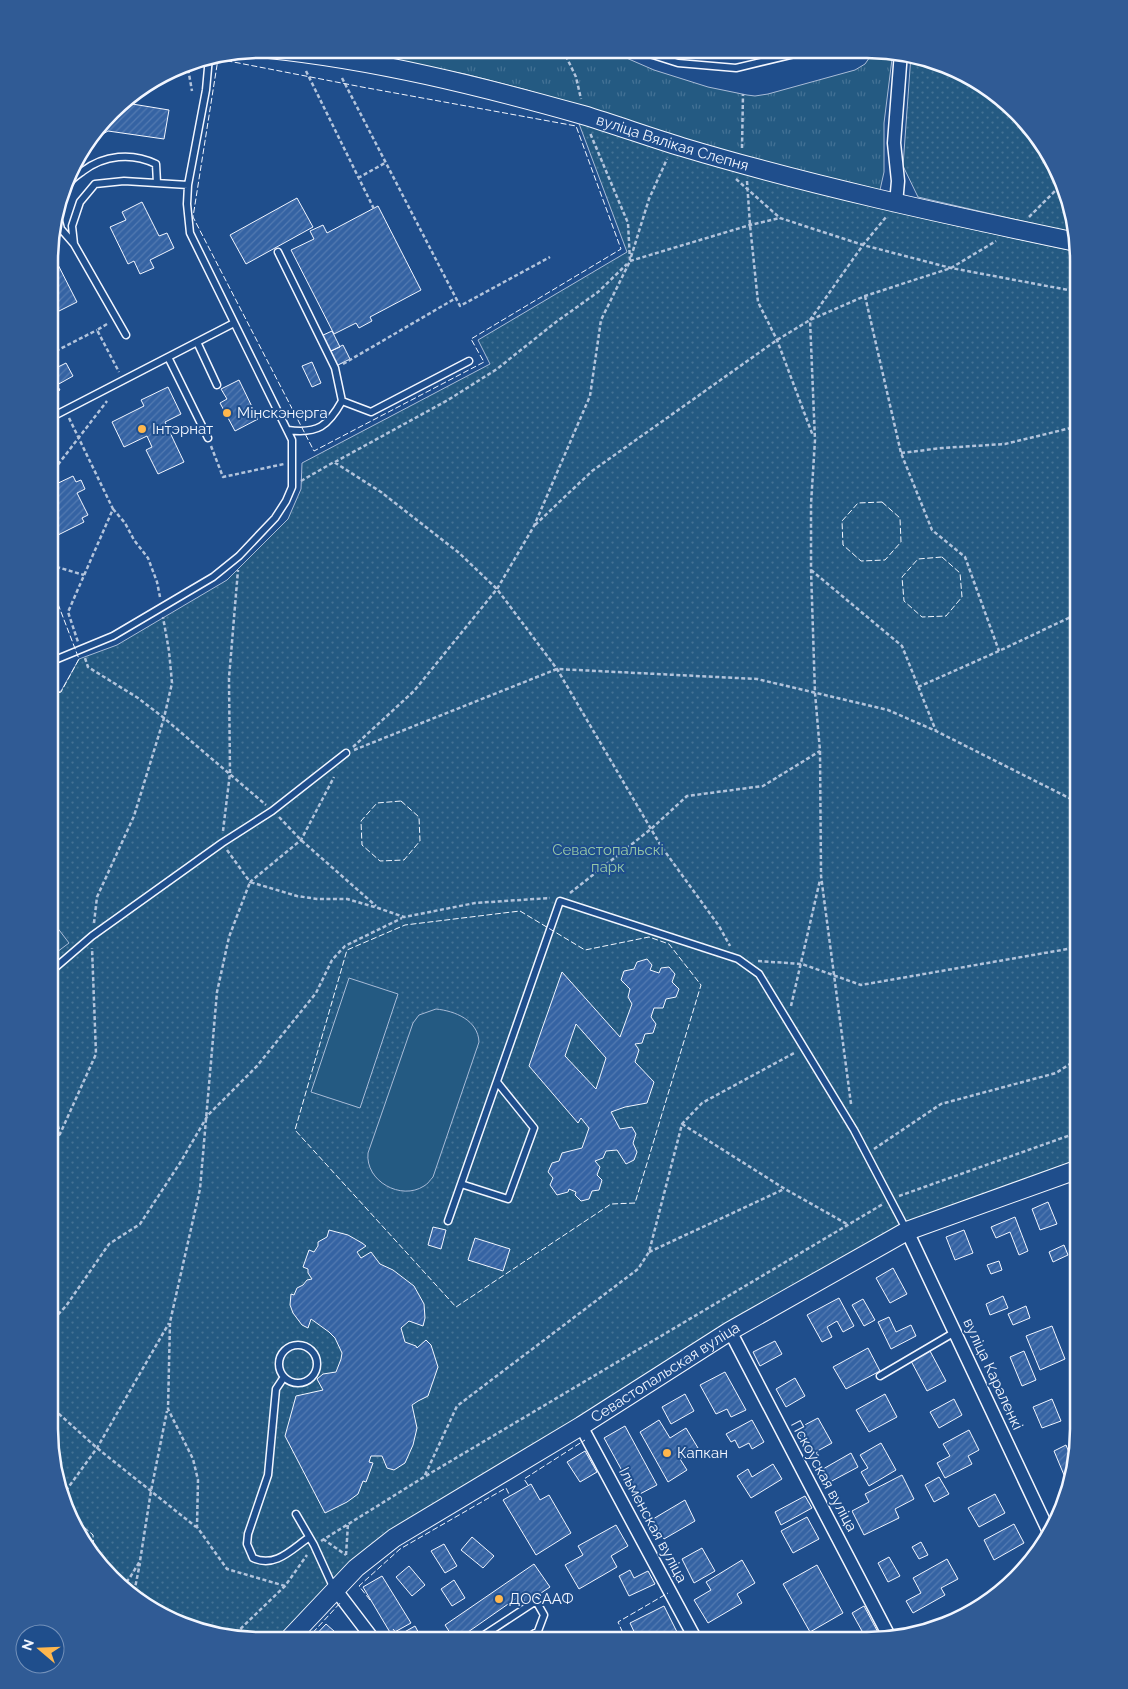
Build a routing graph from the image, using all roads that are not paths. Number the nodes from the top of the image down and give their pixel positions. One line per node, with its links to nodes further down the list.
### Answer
1 (350, 58): 9 (street, вуліца Вялікая Слепня)
2 (665, 58): 3 (lane)
3 (778, 58)
4 (900, 60): 9 (street)
5 (208, 64): 8 (lane)
6 (76, 176): 7 (lane)
7 (157, 183): 8 (lane); 12 (lane)
8 (188, 185): 14 (lane)
9 (896, 204): 11 (street, вуліца Вялікая Слепня)
10 (60, 228): 12 (lane)
11 (1070, 241)
12 (74, 244): 15 (lane)
13 (278, 252): 20 (lane)
14 (234, 323): 16 (lane); 22 (lane)
15 (126, 334)
16 (197, 342): 17 (lane); 19 (lane)
17 (168, 357): 21 (lane); 23 (lane)
18 (469, 360): 20 (lane)
19 (217, 384)
20 (342, 401): 22 (lane)
21 (58, 413)
22 (288, 430): 24 (lane)
23 (208, 438)
24 (58, 659)
25 (346, 753): 26 (lane)
26 (58, 966)
27 (497, 1082): 29 (lane); 29 (lane); 31 (lane)
28 (1070, 1172): 31 (street, Севастопальская вуліца)
29 (461, 1184): 30 (lane)
30 (448, 1221)
31 (907, 1231): 32 (street, Севастопальская вуліца); 33 (street, вуліца Караленкі)
32 (730, 1332): 36 (street, Севастопальская вуліца); 41 (street, Пскоўская вуліца)
33 (955, 1332): 34 (lane); 38 (street, вуліца Караленкі)
34 (880, 1376)
35 (284, 1378): 35 (lane); 39 (lane)
36 (581, 1426): 40 (street, Севастопальская вуліца); 46 (street, Ільменская вуліца)
37 (296, 1514): 39 (lane)
38 (1046, 1525)
39 (308, 1538): 40 (lane)
40 (335, 1589): 42 (street, Севастопальская вуліца); 43 (street)
41 (886, 1631)
42 (295, 1632)
43 (368, 1632)
44 (489, 1632): 45 (lane)
45 (536, 1632)
46 (692, 1632)

